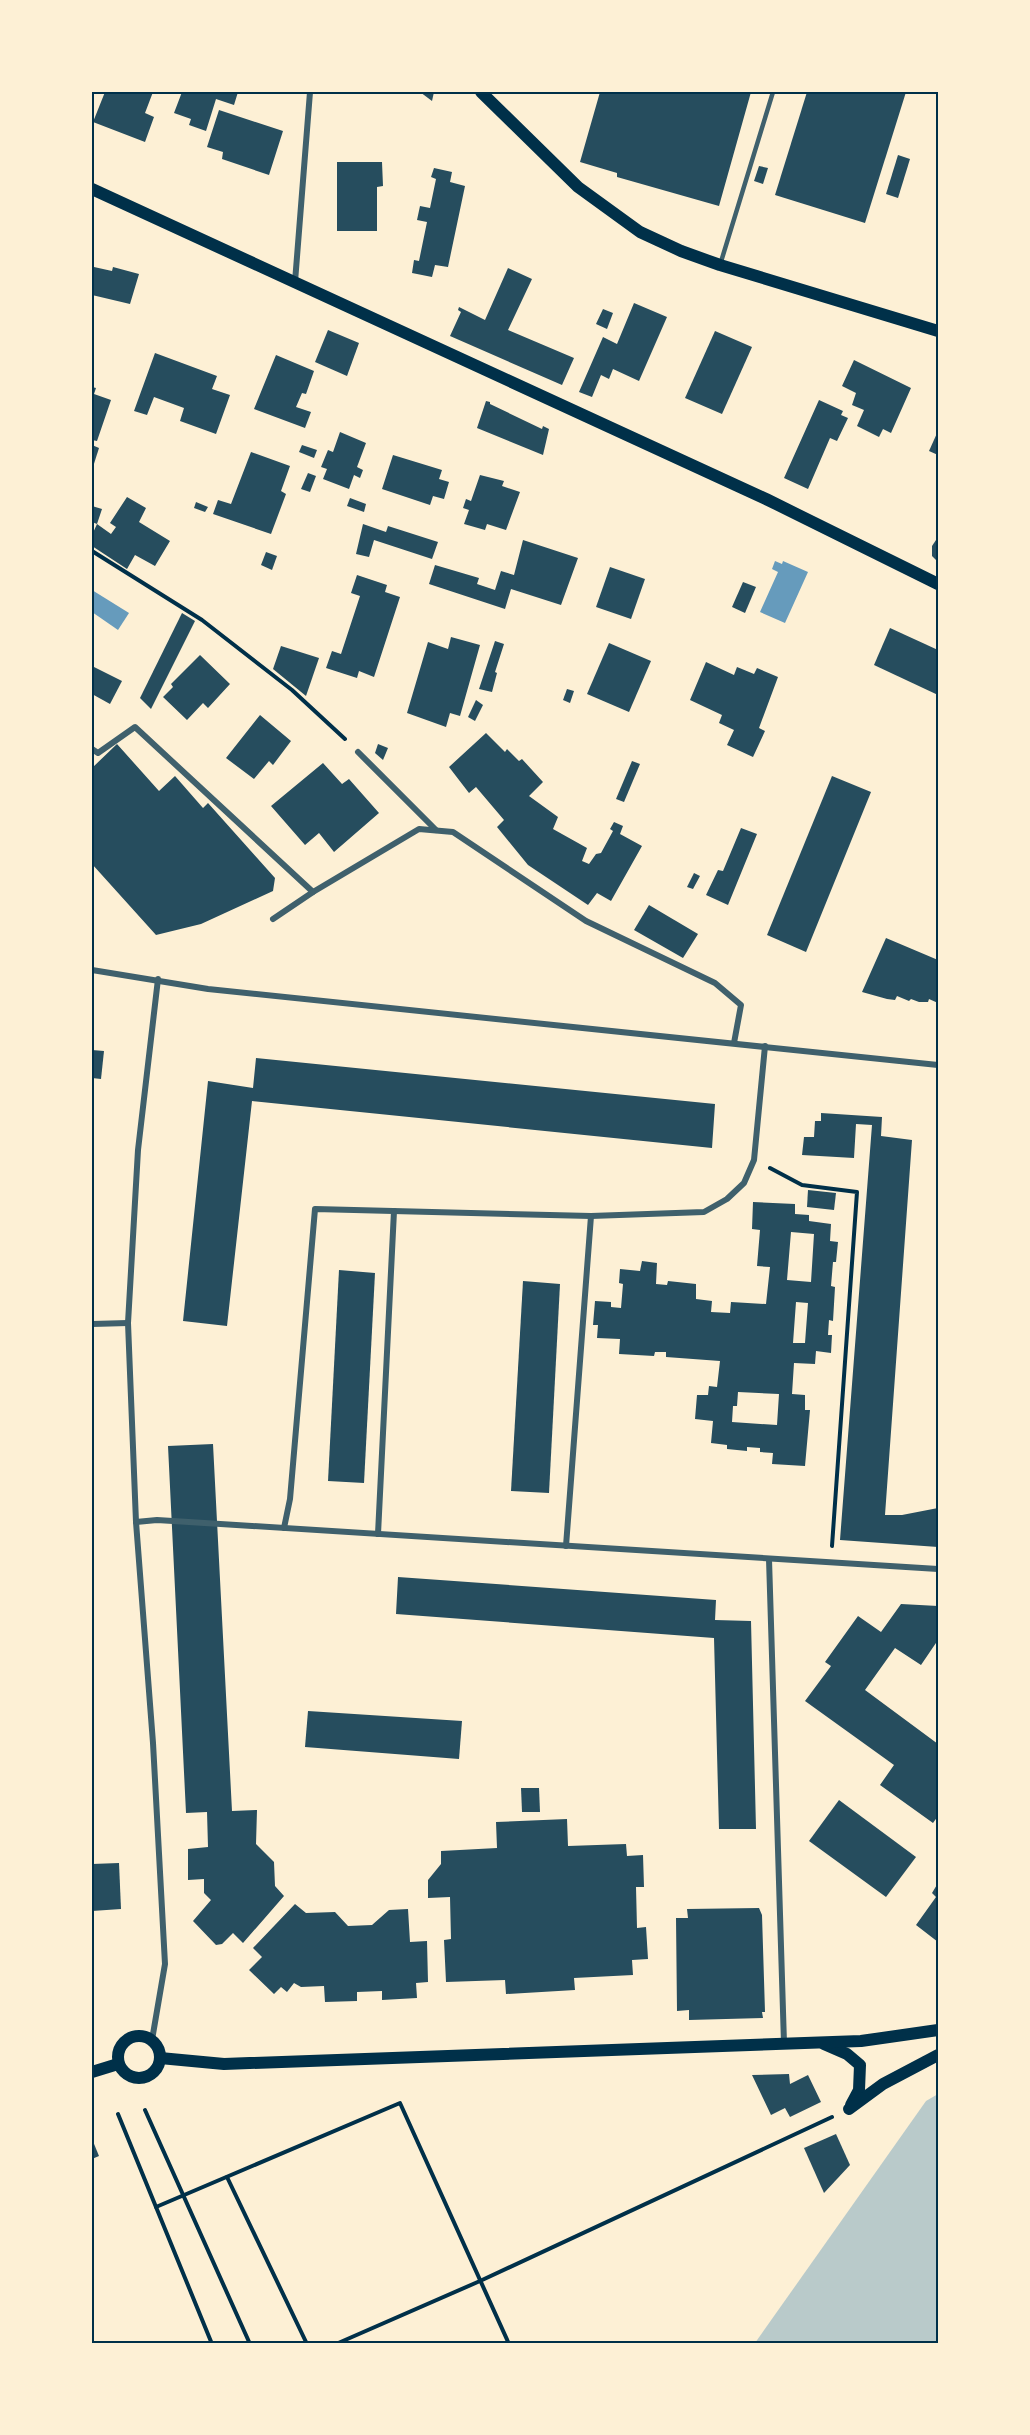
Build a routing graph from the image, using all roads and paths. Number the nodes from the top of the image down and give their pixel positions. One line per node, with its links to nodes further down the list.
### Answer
1 (310, 92): 6 (street)
2 (481, 92): 5 (main road)
3 (773, 92): 5 (lane)
4 (92, 189): 6 (main road)
5 (720, 265): 7 (main road)
6 (294, 283): 9 (main road)
7 (939, 331)
8 (92, 551): 11 (path)
9 (939, 584)
10 (92, 749): 13 (street)
11 (358, 752): 12 (street)
12 (436, 831): 13 (street); 17 (street)
13 (314, 892): 14 (street)
14 (273, 919)
15 (92, 970): 16 (street)
16 (158, 979): 17 (street); 23 (street)
17 (734, 1043): 18 (street)
18 (765, 1046): 19 (street); 20 (street)
19 (939, 1065)
20 (754, 1160): 22 (street); 30 (path)
21 (394, 1211): 22 (street); 26 (street); 27 (street)
22 (591, 1216): 28 (street)
23 (128, 1323): 24 (street); 25 (street)
24 (92, 1324)
25 (136, 1522): 26 (street); 33 (street)
26 (284, 1528): 27 (street)
27 (378, 1534): 28 (street)
28 (566, 1546): 29 (street)
29 (769, 1558): 30 (street); 35 (street)
30 (831, 1563): 31 (street)
31 (939, 1569)
32 (939, 2030): 34 (main road)
33 (152, 2040): 37 (main road); 38 (main road)
34 (818, 2042): 35 (main road); 40 (main road)
35 (784, 2043): 37 (main road)
36 (939, 2055): 40 (main road)
37 (160, 2058): 38 (main road)
38 (118, 2064): 39 (main road)
39 (92, 2072)
40 (849, 2109): 46 (path)
41 (145, 2110): 44 (path)
42 (118, 2114): 45 (path)
43 (227, 2176): 44 (path); 46 (path); 49 (path)
44 (183, 2195): 45 (path); 48 (path)
45 (156, 2206): 47 (path)
46 (480, 2281): 50 (path); 51 (path)
47 (212, 2343)
48 (250, 2343)
49 (307, 2343)
50 (336, 2343)
51 (509, 2343)

